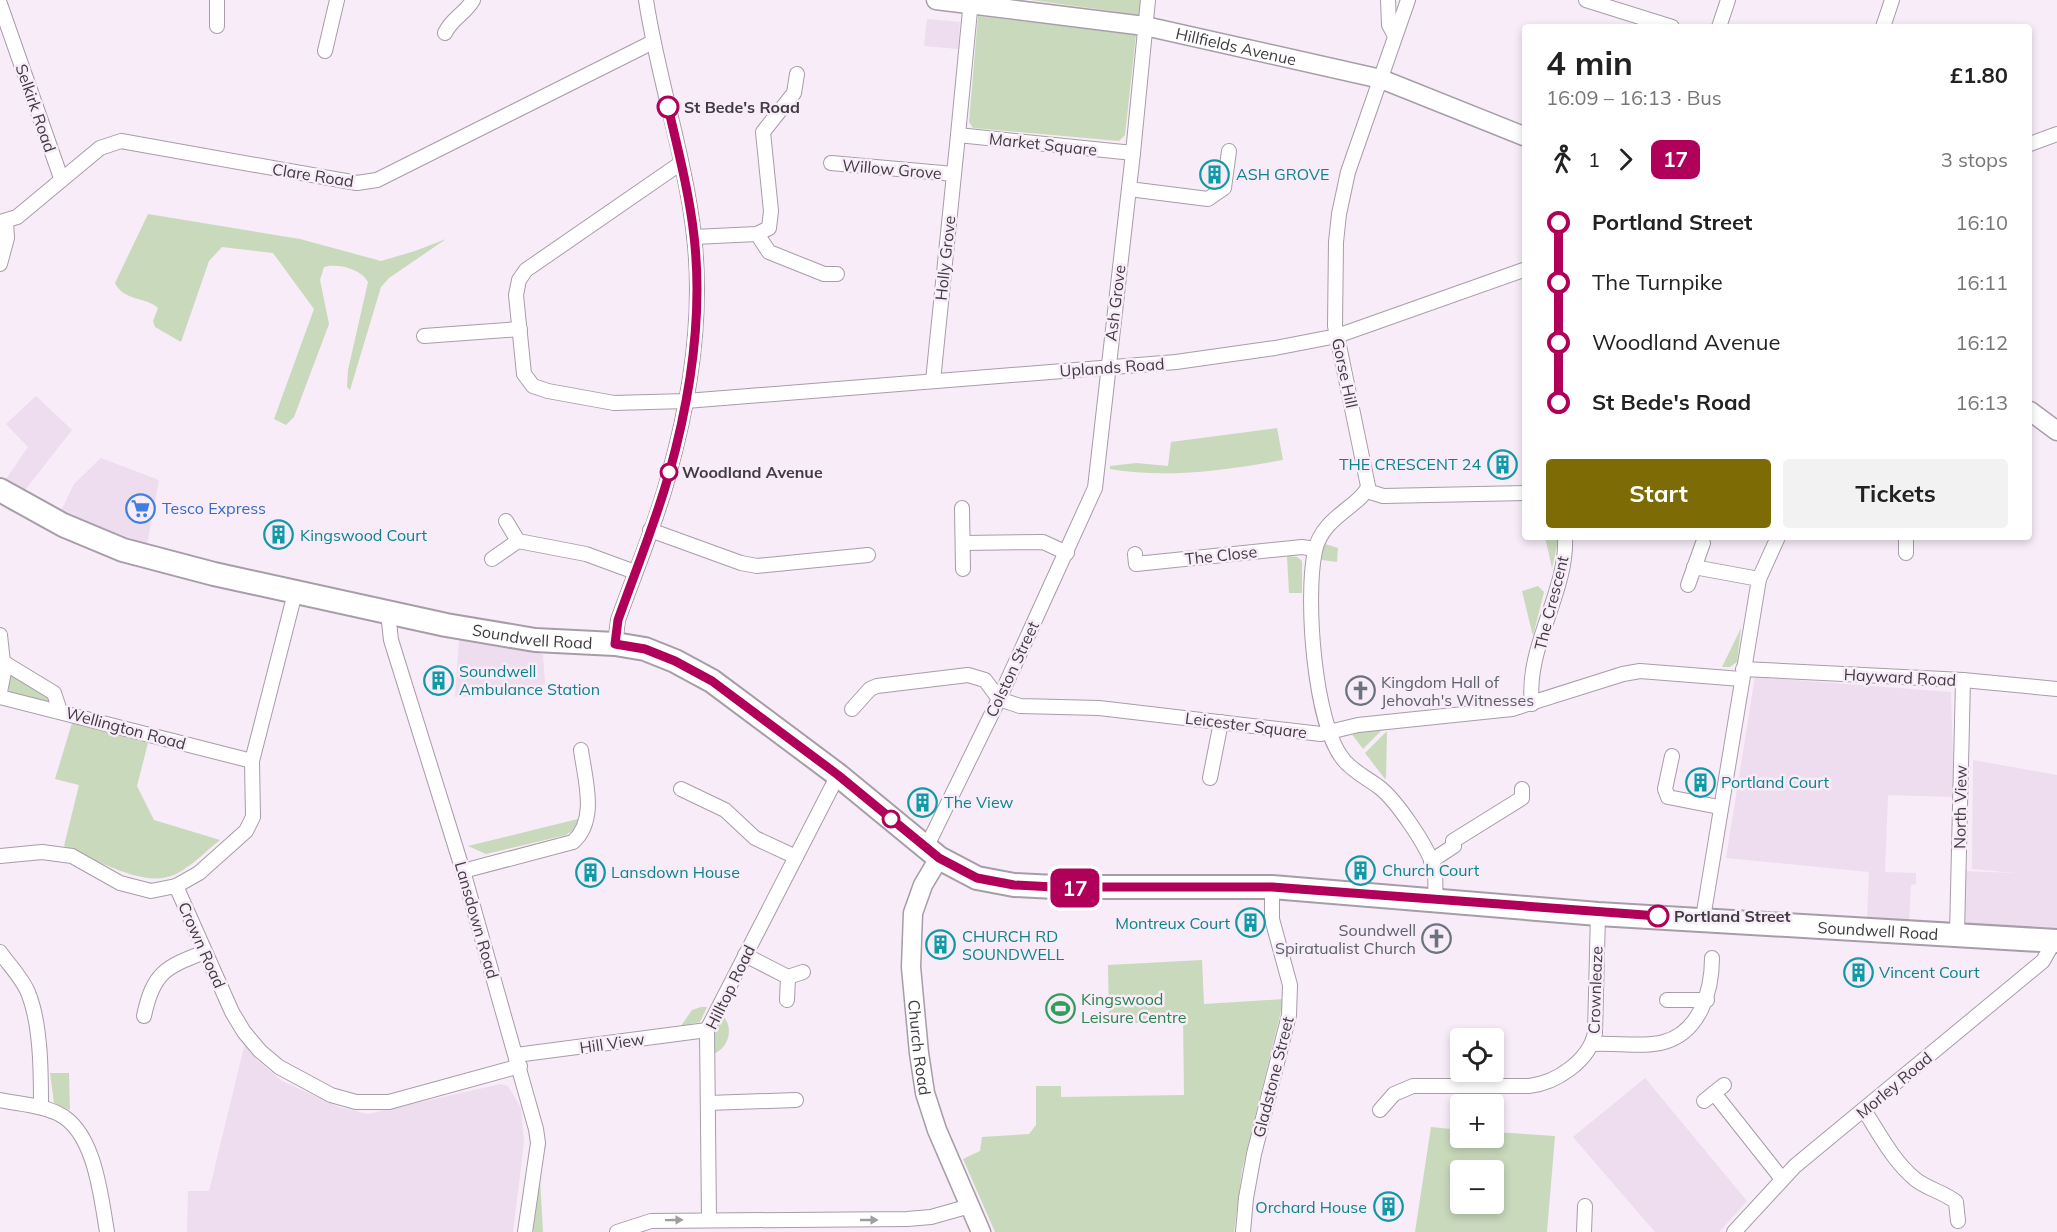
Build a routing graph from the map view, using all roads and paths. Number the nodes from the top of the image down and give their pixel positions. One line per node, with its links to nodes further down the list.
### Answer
1 (217, 0): 17 (street)
2 (337, 0): 22 (street)
3 (472, 0): 19 (street)
4 (646, 0): 21 (street)
5 (936, 0): 12 (street, Hillfields Avenue)
6 (1148, 0): 18 (street)
7 (1388, 0): 20 (street)
8 (1408, 0): 20 (street, Gorse Hill)
9 (1586, 0): 14 (street)
10 (1728, 0): 15 (street)
11 (1892, 0): 16 (street)
12 (971, 2): 18 (street, Hillfields Avenue); 27 (street)
13 (0, 4): 34 (street, Selkirk Road)
14 (1662, 24)
15 (1720, 24)
16 (1884, 24)
17 (217, 26)
18 (1145, 26): 24 (street, Hillfields Avenue); 30 (street)
19 (445, 33)
20 (1395, 36): 24 (street, Gorse Hill)
21 (652, 42): 31 (street); 34 (street, Clare Road)
22 (325, 51)
23 (797, 74): 37 (street)
24 (1381, 79): 25 (street, Hillfields Avenue); 44 (street, Gorse Hill)
25 (1522, 134)
26 (2057, 134): 28 (street)
27 (958, 135): 30 (street, Market Square); 33 (street, Holly Grove)
28 (2032, 143)
29 (1229, 151): 35 (street)
30 (1133, 153): 35 (street, Ash Grove)
31 (681, 163): 38 (street); 42 (street)
32 (831, 163): 33 (street, Willow Grove)
33 (954, 174): 46 (street, Holly Grove)
34 (61, 178): 36 (street, Clare Road)
35 (1129, 189): 45 (street, Ash Grove)
36 (3, 222): 39 (street)
37 (757, 234): 38 (street); 41 (street)
38 (694, 237): 47 (street)
39 (0, 264)
40 (1522, 270): 44 (street, Uplands Road)
41 (837, 274)
42 (520, 329): 43 (street); 47 (street)
43 (424, 336)
44 (1336, 336): 45 (street, Uplands Road); 51 (street, Gorse Hill)
45 (1108, 367): 46 (street, Uplands Road); 50 (street, Ash Grove)
46 (933, 381): 47 (street, Uplands Road)
47 (686, 401): 56 (street)
48 (2032, 412): 49 (street)
49 (2057, 431)
50 (1095, 488): 64 (street, Colston Street)
51 (1367, 490): 53 (street); 63 (street)
52 (0, 491): 74 (main road, Soundwell Road)
53 (1522, 493)
54 (962, 508): 61 (street)
55 (506, 521): 60 (street)
56 (650, 530): 67 (street); 71 (street)
57 (1565, 540): 85 (street, The Crescent)
58 (1777, 540): 72 (street)
59 (1906, 540): 65 (street)
60 (518, 541): 68 (street); 71 (street)
61 (963, 543): 64 (street); 70 (street)
62 (1703, 543): 69 (street)
63 (1315, 549): 66 (street, The Close); 89 (street)
64 (1066, 553): 84 (street, Colston Street)
65 (1906, 553)
66 (1135, 554)
67 (868, 555)
68 (492, 559)
69 (1694, 567): 72 (street); 73 (street)
70 (963, 569)
71 (635, 572): 77 (street)
72 (1759, 579): 79 (street)
73 (1688, 585)
74 (295, 592): 75 (main road, Soundwell Road); 92 (street, Crown Road)
75 (388, 613): 77 (main road, Soundwell Road); 102 (street, Lansdown Road)
76 (0, 635): 78 (street)
77 (615, 644): 93 (main road, Soundwell Road)
78 (3, 662): 82 (street); 87 (street)
79 (1742, 674): 80 (street, Hayward Road); 85 (street, Hayward Road); 97 (street)
80 (1964, 680): 81 (street, Hayward Road); 108 (street, North View)
81 (2057, 688)
82 (0, 692)
83 (0, 697): 87 (street, Wellington Road)
84 (999, 699): 86 (street); 88 (street, Leicester Square); 98 (street, Colston Street)
85 (1532, 704): 89 (street, Hayward Road)
86 (852, 709)
87 (60, 711): 92 (street, Wellington Road)
88 (1221, 722): 89 (street, Leicester Square); 94 (street)
89 (1330, 734): 101 (street, Leicester Square)
90 (581, 750): 102 (street)
91 (1672, 756): 97 (street)
92 (252, 761): 103 (street, Crown Road)
93 (838, 775): 98 (main road, Soundwell Road); 100 (street, Hilltop Road)
94 (1210, 778)
95 (681, 789): 100 (street)
96 (1522, 789): 101 (street)
97 (1719, 807): 107 (street)
98 (932, 853): 104 (main road, Soundwell Road); 133 (street, Church Road)
99 (0, 856): 103 (street)
100 (796, 857): 112 (street, Hilltop Road)
101 (1431, 861): 105 (street, Leicester Square)
102 (463, 871): 122 (street, Lansdown Road)
103 (176, 886): 111 (street, Crown Road)
104 (1272, 887): 105 (main road, Soundwell Road); 141 (street, Gladstone Street)
105 (1435, 901): 106 (main road, Soundwell Road)
106 (1598, 914): 107 (main road, Soundwell Road); 121 (street, Crownleaze)
107 (1702, 918): 108 (main road, Soundwell Road)
108 (1957, 934): 109 (main road, Soundwell Road)
109 (2055, 941): 131 (street, Morley Road)
110 (0, 952): 129 (street)
111 (205, 952): 119 (street); 122 (street, Crown Road)
112 (745, 956): 115 (street); 120 (street, Hilltop Road)
113 (1712, 958): 118 (street)
114 (804, 972): 115 (street)
115 (788, 977): 116 (street)
116 (787, 1000)
117 (1667, 1000): 118 (street)
118 (1707, 1000): 121 (street)
119 (144, 1016)
120 (707, 1030): 122 (street, Hill View); 128 (street, Hilltop Road)
121 (1593, 1044): 124 (street, Crownleaze)
122 (518, 1061): 138 (street, Lansdown Road)
123 (1490, 1082): 124 (street)
124 (1490, 1086): 130 (street, Crownleaze)
125 (1714, 1093): 132 (street)
126 (0, 1100): 129 (street)
127 (796, 1100): 128 (street)
128 (708, 1103): 135 (street, Hilltop Road)
129 (41, 1107): 137 (street)
130 (1380, 1110)
131 (1864, 1110): 132 (street, Morley Road); 136 (street)
132 (1782, 1179): 143 (street, Morley Road)
133 (970, 1206): 135 (street, one-way to 133); 140 (street, Church Road)
134 (1585, 1206): 142 (street)
135 (709, 1219): 139 (street, one-way to 135)
136 (1958, 1221)
137 (107, 1232)
138 (525, 1232)
139 (617, 1232)
140 (981, 1232)
141 (1243, 1232)
142 (1584, 1232)
143 (1734, 1232)

